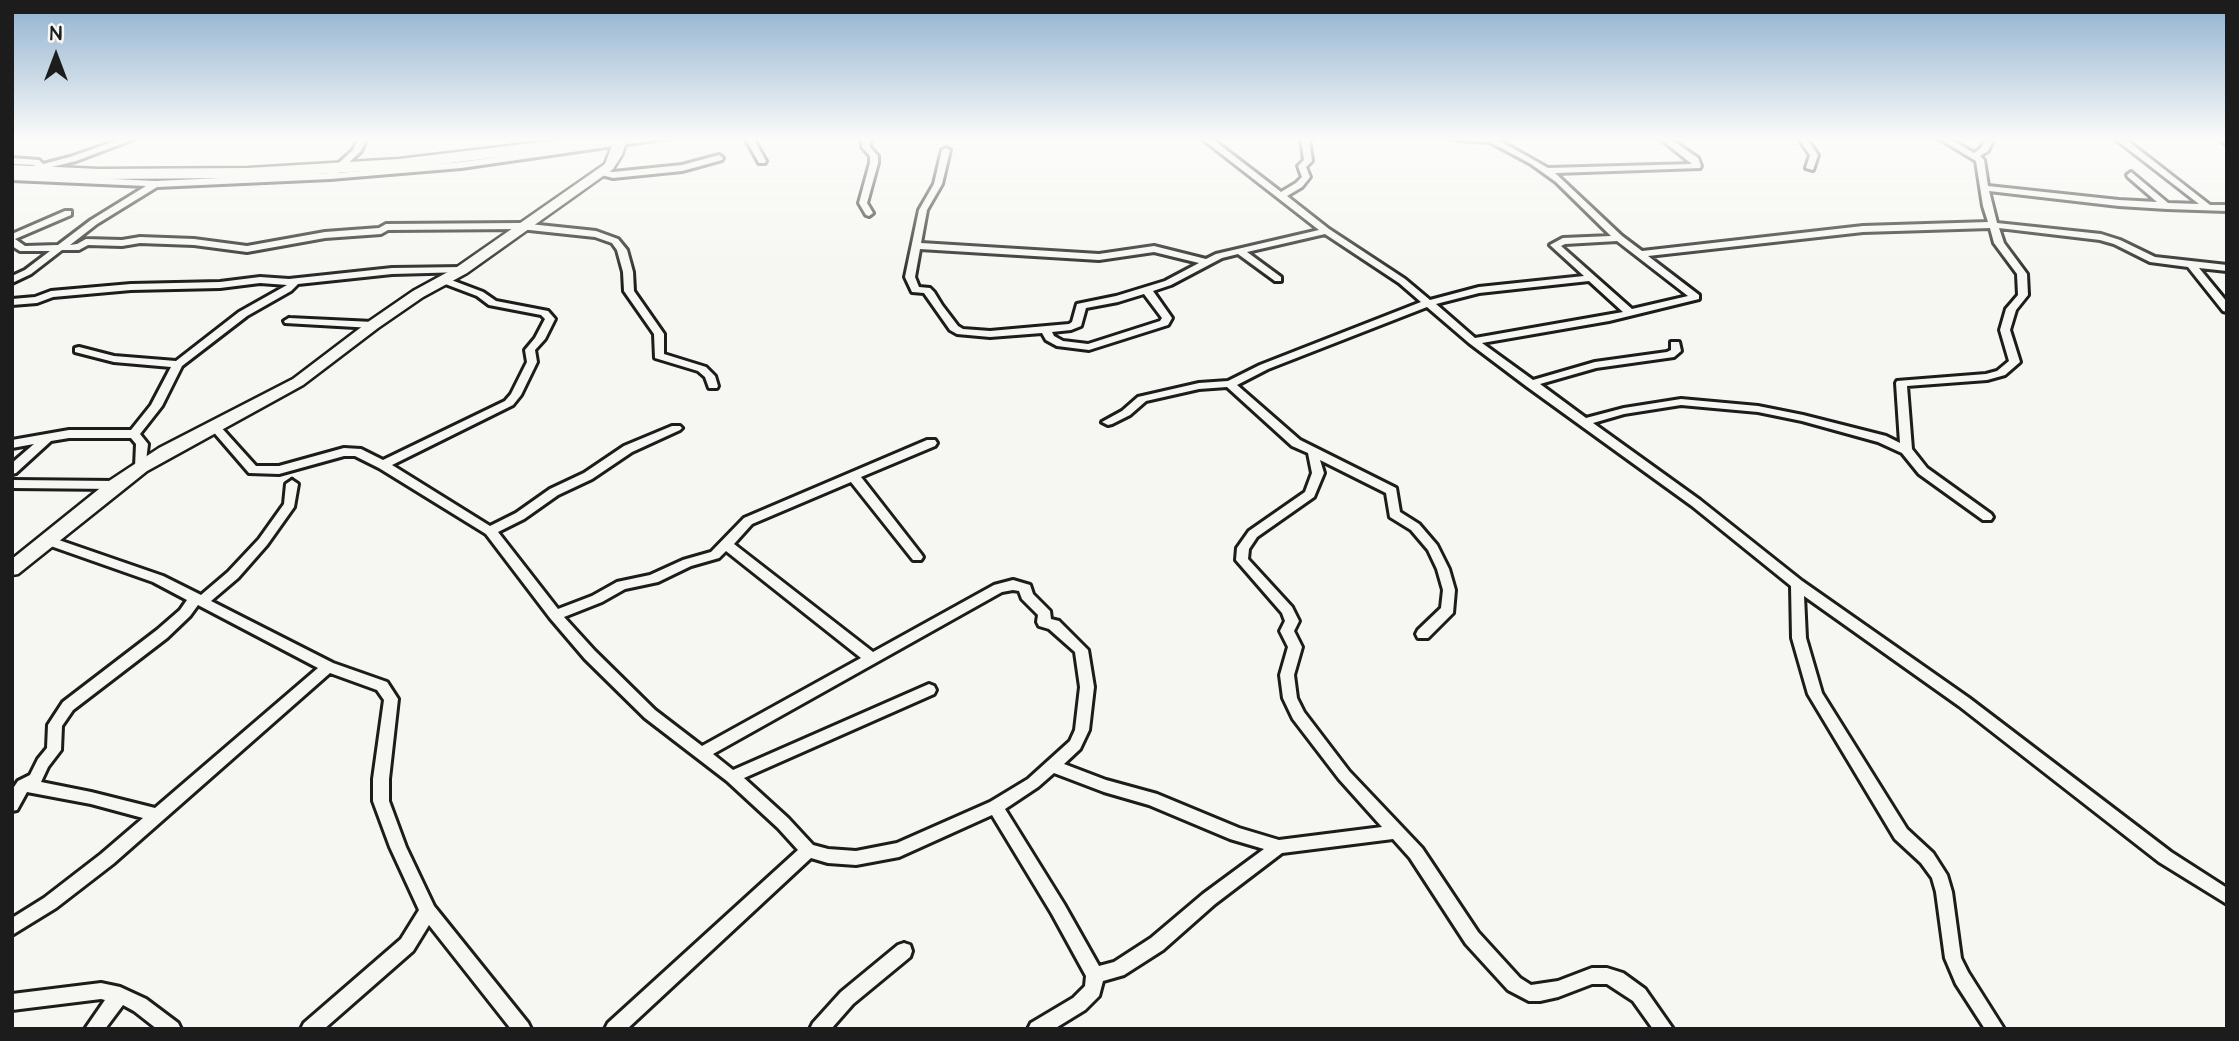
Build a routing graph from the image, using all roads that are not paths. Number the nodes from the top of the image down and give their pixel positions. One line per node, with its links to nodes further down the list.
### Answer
1 (151, 187): 23 (street)
2 (578, 187): 18 (street)
3 (868, 187): 16 (street)
4 (937, 187): 22 (street)
5 (1269, 187): 11 (street)
6 (1296, 187): 11 (street)
7 (1564, 187): 20 (street)
8 (2144, 187): 12 (street)
9 (2180, 187): 13 (street)
10 (1984, 188): 12 (street); 17 (street)
11 (1281, 196): 19 (street)
12 (2167, 206): 13 (street)
13 (2208, 208): 14 (street)
14 (2227, 208)
15 (68, 213): 21 (street)
16 (869, 213)
17 (1993, 225): 25 (street); 27 (street); 58 (street)
18 (520, 226): 23 (street); 29 (street); 49 (street)
19 (1326, 230): 24 (street); 37 (street)
20 (1619, 238): 25 (street); 30 (street)
21 (12, 239): 23 (street)
22 (917, 246): 26 (street); 42 (street)
23 (60, 248): 32 (street)
24 (1239, 251): 26 (street); 31 (street)
25 (1641, 254): 39 (street)
26 (1206, 262): 35 (street)
27 (2192, 265): 28 (street); 38 (street)
28 (2227, 268)
29 (462, 270): 33 (street); 34 (street)
30 (1592, 278): 37 (street); 39 (street)
31 (1278, 279)
32 (12, 280)
33 (296, 280): 36 (street); 46 (street)
34 (443, 280): 41 (street); 60 (street)
35 (1146, 289): 42 (street); 42 (street)
36 (12, 302)
37 (1426, 304): 43 (street); 47 (street)
38 (2227, 309)
39 (1630, 313): 43 (street)
40 (289, 321): 41 (street)
41 (373, 325): 52 (street)
42 (1046, 329)
43 (1473, 341): 48 (street)
44 (1675, 344): 48 (street)
45 (79, 350): 46 (street)
46 (178, 365): 54 (street)
47 (1230, 384): 50 (street); 59 (street)
48 (1530, 384): 51 (street)
49 (713, 386)
50 (1108, 422)
51 (1583, 422): 58 (street); 73 (street)
52 (215, 427): 60 (street); 61 (street)
53 (676, 428): 68 (street)
54 (134, 434): 55 (street); 61 (street)
55 (47, 438): 57 (street); 62 (street)
56 (931, 443): 63 (street)
57 (12, 444)
58 (1906, 450): 67 (street)
59 (1313, 454): 76 (street); 87 (street)
60 (383, 465): 68 (street)
61 (141, 467): 66 (street)
62 (12, 470)
63 (854, 477): 70 (street); 71 (street)
64 (12, 484): 66 (street)
65 (292, 484): 74 (street)
66 (115, 485): 69 (street)
67 (1987, 517)
68 (490, 531): 75 (street)
69 (49, 541): 72 (street); 74 (street)
70 (727, 545): 75 (street); 77 (street)
71 (917, 557)
72 (12, 569)
73 (1797, 584): 90 (street); 105 (street)
74 (199, 599): 78 (street); 83 (street)
75 (555, 615): 80 (street)
76 (1423, 634)
77 (872, 658): 80 (street); 81 (street)
78 (328, 667): 86 (street); 91 (street)
79 (929, 690): 82 (street)
80 (702, 753): 82 (street)
81 (1053, 766): 85 (street); 88 (street)
82 (732, 777): 89 (street)
83 (23, 785): 84 (street); 86 (street)
84 (12, 805)
85 (995, 807): 89 (street); 94 (street)
86 (158, 815): 92 (street)
87 (1396, 832): 88 (street); 104 (street)
88 (1279, 847): 94 (street)
89 (808, 850): 101 (street)
90 (2227, 897)
91 (428, 911): 99 (street); 100 (street)
92 (12, 927)
93 (904, 951): 102 (street)
94 (1095, 975): 103 (street)
95 (120, 995): 96 (street); 97 (street); 98 (street)
96 (12, 1002)
97 (94, 1029)
98 (172, 1029)
99 (310, 1029)
100 (522, 1029)
101 (614, 1029)
102 (819, 1029)
103 (1037, 1029)
104 (1664, 1029)
105 (1995, 1029)

